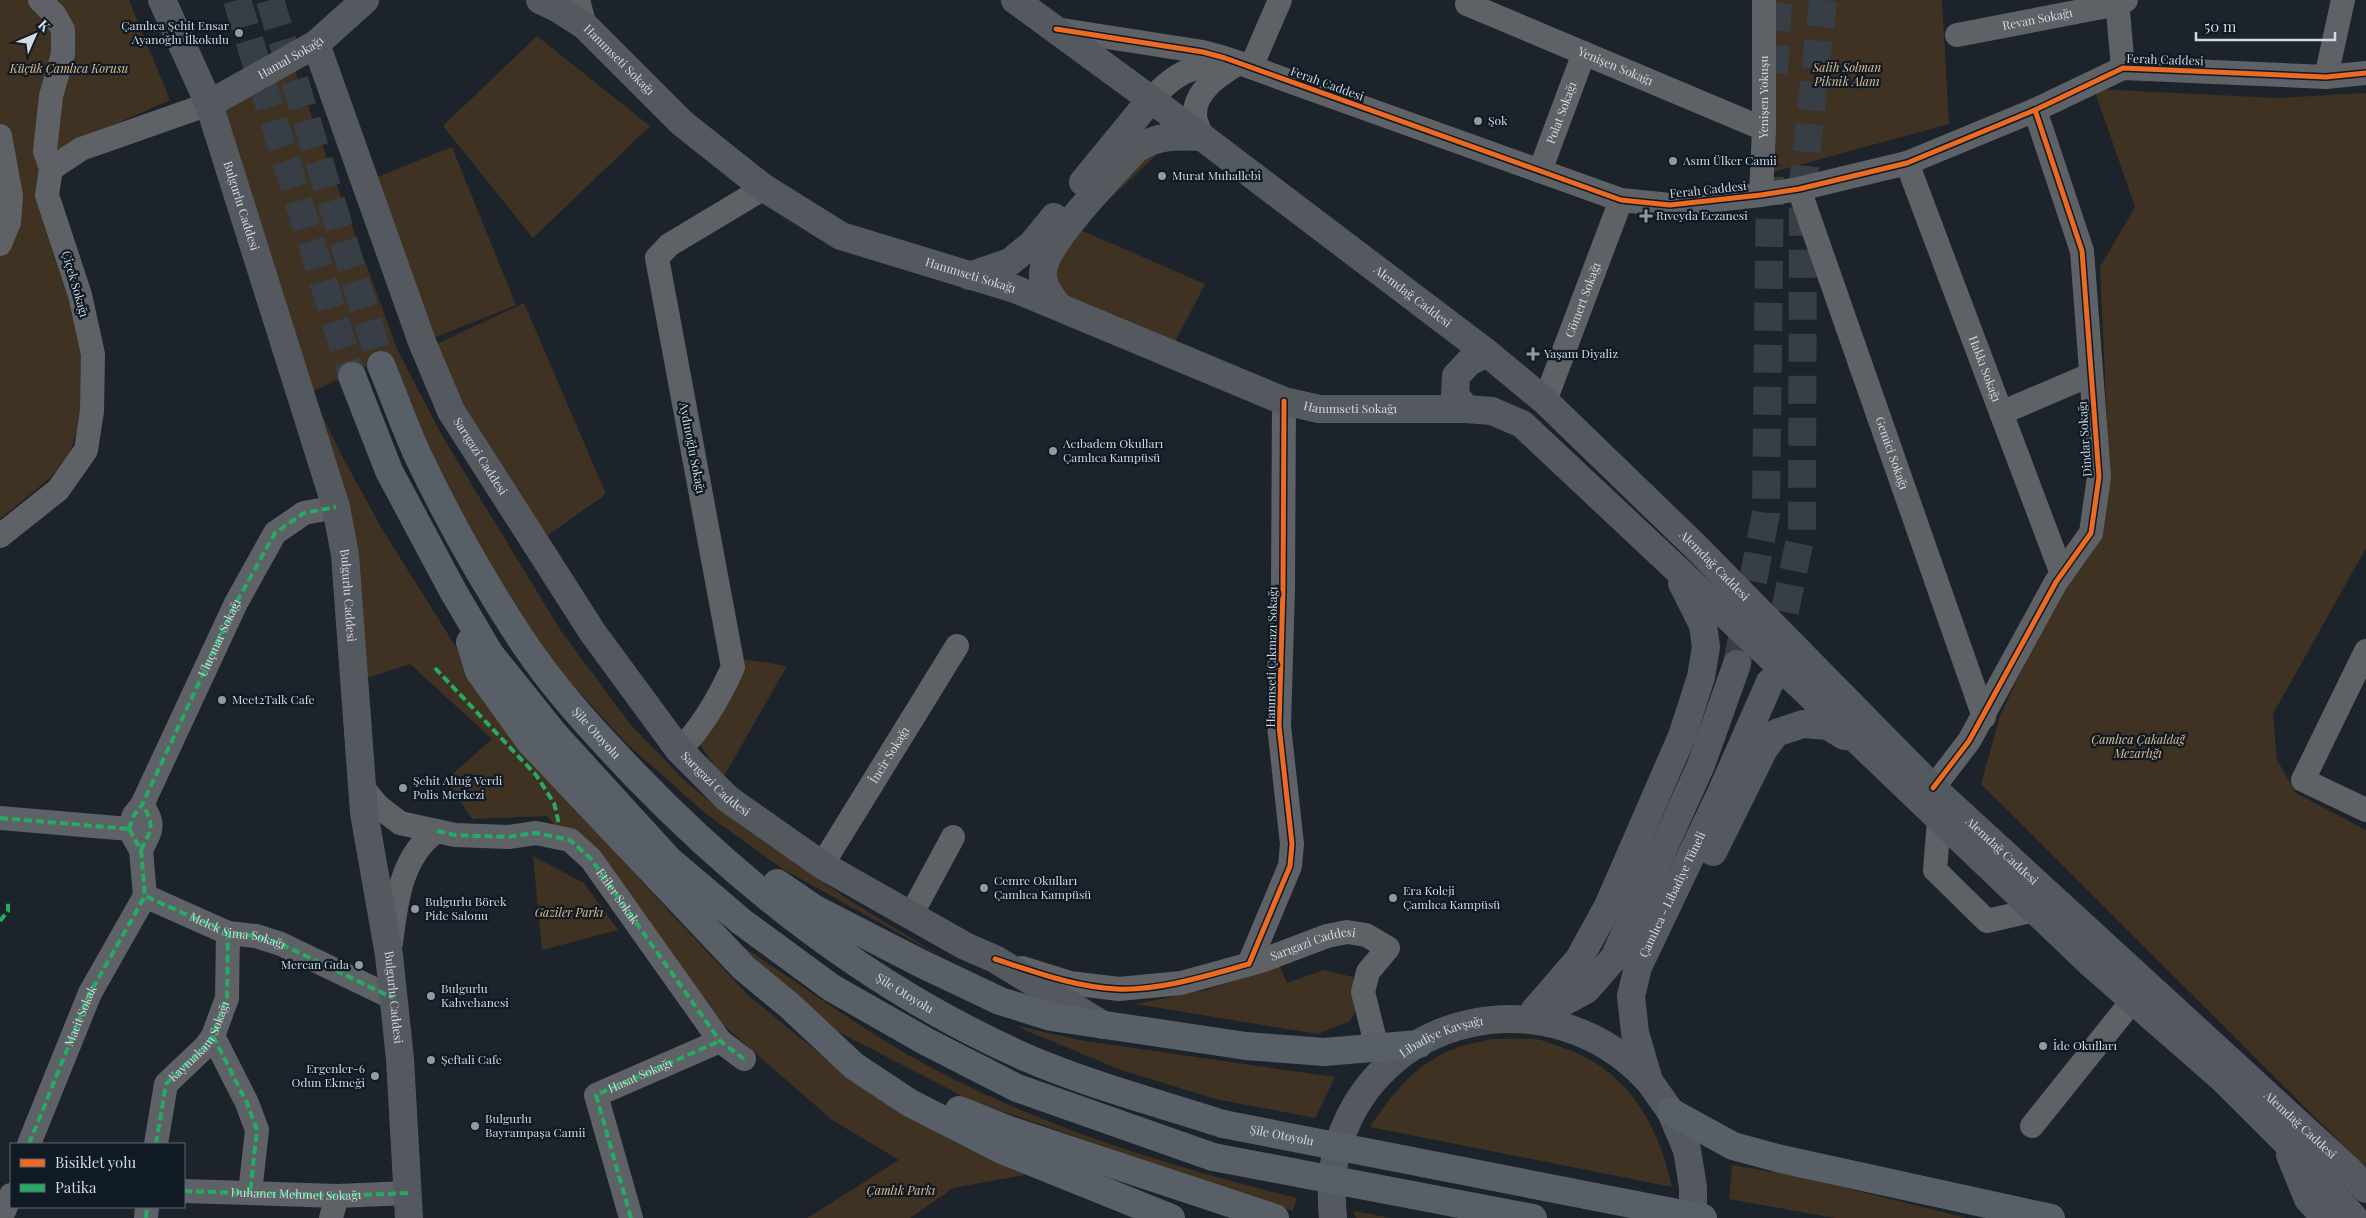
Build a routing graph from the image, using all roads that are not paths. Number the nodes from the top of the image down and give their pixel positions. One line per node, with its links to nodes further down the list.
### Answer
1 (40, 0): 28 (street)
2 (162, 0): 22 (main road, Bulgurlu Caddesi)
3 (365, 0): 15 (main road, Hamal Sokağı)
4 (540, 0): 12 (main road, Hanımseti Sokağı)
5 (578, 0): 12 (street)
6 (1016, 0): 13 (main road, Alemdağ Caddesi)
7 (1280, 0): 17 (street)
8 (1764, 0): 24 (street, Yenişen Yokuşu)
9 (2343, 0): 20 (street)
10 (2121, 2): 14 (street, Revan Sokağı); 18 (street)
11 (1468, 4): 16 (street, Yenişen Sokağı)
12 (586, 26): 30 (main road, Hanımseti Sokağı)
13 (1056, 29): 17 (street, Ferah Caddesi); 21 (main road, Alemdağ Caddesi)
14 (1957, 35)
15 (316, 44): 22 (main road, Hamal Sokağı); 56 (main road, Sarıgazi Caddesi)
16 (1584, 53): 24 (street, Yenişen Sokağı); 29 (street, Polat Sokağı)
17 (1245, 65): 21 (street); 26 (street); 29 (street, Ferah Caddesi)
18 (2123, 68): 20 (street, Ferah Caddesi); 23 (street, Ferah Caddesi)
19 (2366, 73): 20 (street, Ferah Caddesi)
20 (2326, 77)
21 (1151, 99): 26 (main road, Alemdağ Caddesi); 35 (main road)
22 (209, 104): 28 (street); 45 (main road, Bulgurlu Caddesi)
23 (2035, 110): 27 (street, Ferah Caddesi); 39 (street, Dindar Sokağı)
24 (1764, 128): 32 (street, Yenişen Yokuşu)
25 (0, 136): 34 (street)
26 (1202, 137): 36 (main road); 37 (main road, Alemdağ Caddesi)
27 (1907, 163): 31 (street, Ferah Caddesi); 44 (street, Hakkı Sokağı)
28 (51, 169): 46 (street, Çiçek Sokağı)
29 (1540, 171): 33 (street, Ferah Caddesi)
30 (764, 188): 35 (main road, Hanımseti Sokağı); 56 (street, Aydınoğlu Sokağı)
31 (1799, 189): 32 (street, Ferah Caddesi); 55 (street, Gemici Sokağı)
32 (1761, 195): 33 (street, Ferah Caddesi)
33 (1621, 200): 42 (street, Cömert Sokağı)
34 (0, 244)
35 (969, 276): 36 (main road, Hanımseti Sokağı)
36 (1059, 307): 41 (main road, Hanımseti Sokağı)
37 (1487, 353): 42 (main road, Alemdağ Caddesi); 43 (main road)
38 (381, 365): 54 (highway, Şile Otoyolu)
39 (2090, 375): 44 (street); 48 (street, Dindar Sokağı)
40 (352, 376): 49 (highway)
41 (1284, 401): 43 (main road, Hanımseti Sokağı); 75 (street, Hanımseti Çıkmazı Sokağı)
42 (1545, 401): 59 (main road, Alemdağ Caddesi)
43 (1466, 409): 47 (main road, Alemdağ Caddesi)
44 (2001, 414): 48 (street, Hakkı Sokağı)
45 (336, 508): 58 (main road, Bulgurlu Caddesi); 60 (street, Uluçınar Sokağı)
46 (0, 536)
47 (1673, 566): 57 (main road, Alemdağ Caddesi); 79 (main road)
48 (2062, 574): 55 (street, Dindar Sokağı)
49 (453, 591): 78 (highway); 105 (highway, bridge)
50 (957, 646): 68 (street, İncir Sokağı)
51 (2366, 652): 61 (street)
52 (1737, 664): 79 (main road)
53 (1770, 682): 86 (main road, Çamlıca - Libadiye Tüneli)
54 (579, 716): 81 (highway); 107 (highway, Şile Otoyolu, bridge)
55 (1984, 717): 59 (street, Dindar Sokağı)
56 (679, 750): 68 (main road, Sarıgazi Caddesi)
57 (1868, 752): 63 (main road, Alemdağ Caddesi); 86 (main road)
58 (362, 788): 65 (street, Etiler Sokak); 73 (main road, Bulgurlu Caddesi)
59 (1933, 788): 94 (main road, Alemdağ Caddesi)
60 (142, 805): 64 (street, Uluçınar Sokağı); 67 (street)
61 (2366, 810)
62 (0, 818): 64 (street)
63 (1939, 820): 70 (main road, Alemdağ Caddesi); 70 (street)
64 (129, 829): 67 (street)
65 (437, 831): 73 (street); 83 (street, Etiler Sokak)
66 (953, 837): 71 (street)
67 (141, 850): 69 (street)
68 (822, 864): 71 (main road, Sarıgazi Caddesi)
69 (145, 896): 72 (street, Melek Sima Sokağı); 92 (street, Macit Sokak)
70 (2035, 910): 77 (main road, Alemdağ Caddesi)
71 (911, 915): 74 (main road, Sarıgazi Caddesi)
72 (228, 933): 76 (street, Melek Sima Sokağı); 82 (street, Kaymakam Sokağı)
73 (389, 955): 76 (main road, Bulgurlu Caddesi)
74 (994, 959): 75 (street, Sarıgazi Caddesi); 81 (main road)
75 (1249, 964): 85 (street, Sarıgazi Caddesi)
76 (393, 998): 98 (main road, Bulgurlu Caddesi)
77 (2133, 1000): 90 (street); 91 (main road, Alemdağ Caddesi)
78 (790, 1006): 102 (highway); 103 (highway)
79 (1535, 1010): 80 (main road)
80 (1505, 1018): 84 (main road, Libadiye Kavşağı); 88 (main road, Libadiye Kavşağı)
81 (1104, 1026): 85 (highway)
82 (213, 1036): 93 (street, Kaymakam Sokağı); 96 (street)
83 (720, 1041): 87 (street, Etiler Sokak); 101 (street, Hasat Sokağı)
84 (1418, 1044): 85 (highway); 104 (main road, Libadiye Kavşağı)
85 (1377, 1048)
86 (1642, 1056): 88 (main road, Çamlıca - Libadiye Tüneli)
87 (744, 1059)
88 (1649, 1082): 89 (main road, Çamlıca - Libadiye Tüneli)
89 (1671, 1112): 106 (main road); 108 (highway)
90 (2032, 1126)
91 (2285, 1142): 109 (main road); 110 (main road, Alemdağ Caddesi)
92 (29, 1143)
93 (156, 1143)
94 (2360, 1180)
95 (185, 1191): 96 (street, Duhancı Mehmet Sokağı)
96 (250, 1193): 99 (street, Duhancı Mehmet Sokağı)
97 (10, 1197): 100 (street)
98 (409, 1205): 99 (street, Duhancı Mehmet Sokağı)
99 (334, 1207)
100 (1, 1218)
101 (631, 1218)
102 (1171, 1218)
103 (1275, 1218)
104 (1333, 1218)
105 (1533, 1218)
106 (1693, 1218)
107 (1703, 1218)
108 (2051, 1218)
109 (2326, 1218)
110 (2354, 1218)

